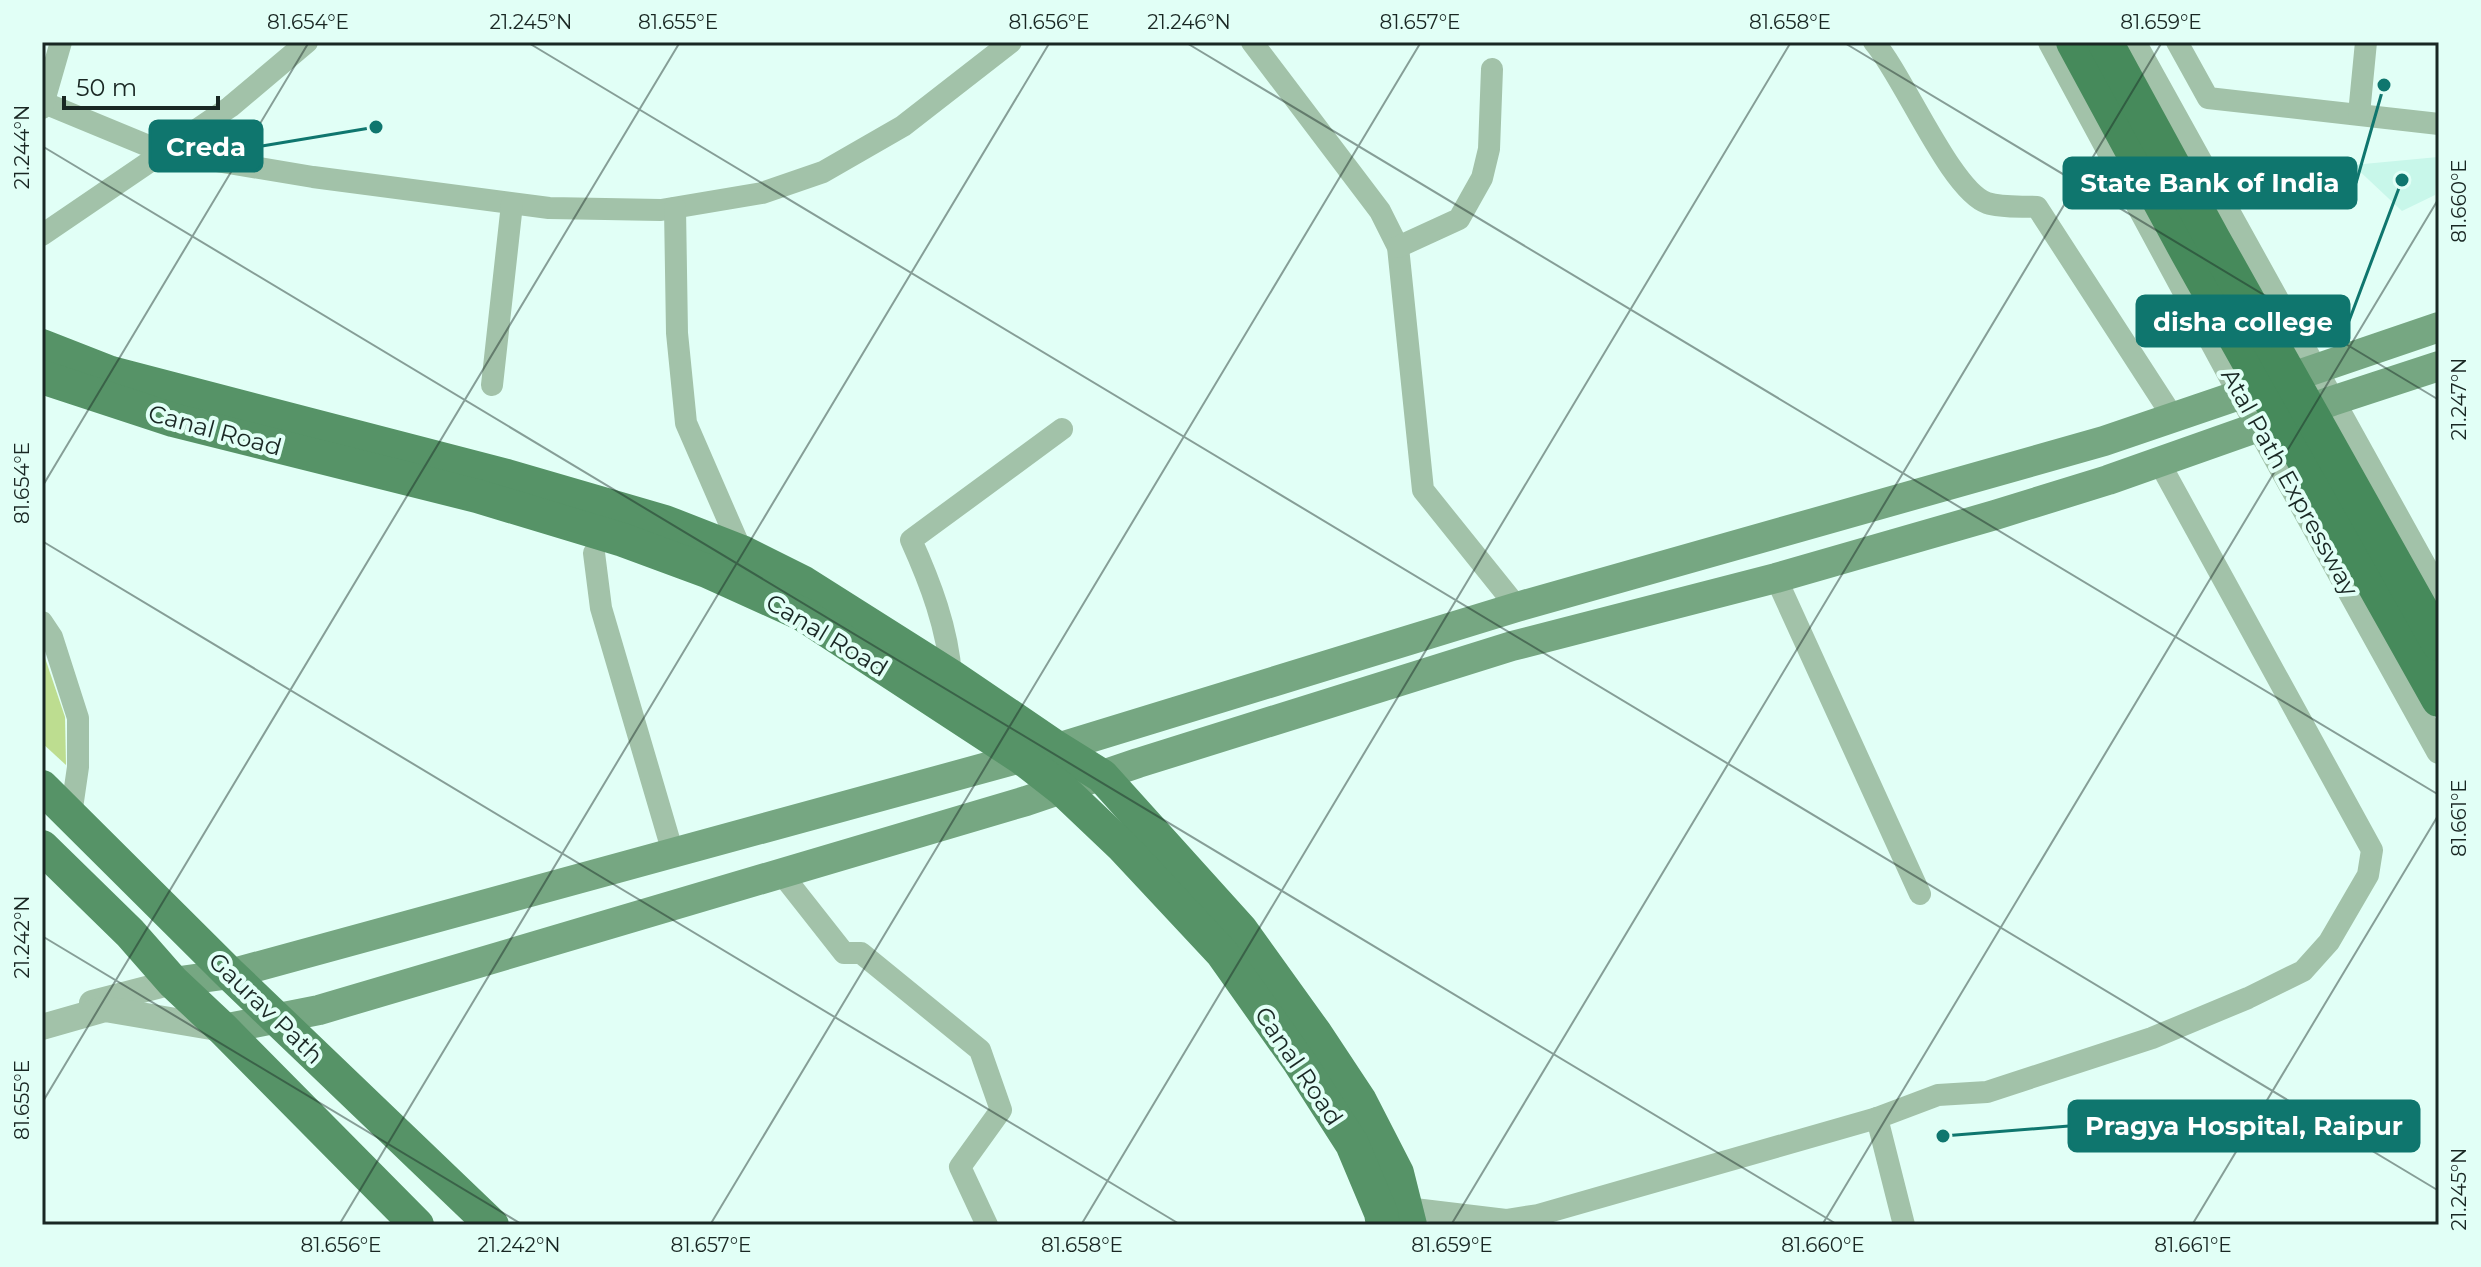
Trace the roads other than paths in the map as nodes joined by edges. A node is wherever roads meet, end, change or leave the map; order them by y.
1 (61, 42) edge
2 (307, 42) edge
3 (1011, 42) edge
4 (1252, 42) edge
5 (1874, 42) edge
6 (2051, 42) edge
7 (2074, 42) edge
8 (2105, 42) edge
9 (2133, 42) edge
10 (2177, 42) edge
11 (2366, 42) edge
12 (1492, 69) dead end
13 (42, 104) edge
14 (2359, 114) junction
15 (2439, 124) edge
16 (163, 152) junction
17 (512, 204) junction
18 (675, 208) junction
19 (42, 235) edge
20 (1398, 247) junction
21 (2439, 327) edge
22 (42, 346) edge
23 (2439, 366) edge
24 (2315, 370) junction
25 (42, 377) edge
26 (492, 385) dead end
27 (2241, 394) junction
28 (2332, 401) junction
29 (2173, 417) junction
30 (2259, 426) junction
31 (1062, 429) dead end
32 (2104, 441) junction
33 (2159, 462) junction
34 (2117, 477) junction
35 (742, 552) junction
36 (594, 553) dead end
37 (1776, 578) junction
38 (2439, 594) edge
39 (1517, 607) junction
40 (42, 622) edge
41 (2439, 643) edge
42 (951, 676) junction
43 (2439, 699) edge
44 (1057, 748) junction
45 (2439, 751) edge
46 (1022, 758) junction
47 (1102, 776) junction
48 (42, 787) edge
49 (1062, 789) junction
50 (71, 815) junction
51 (42, 847) edge
52 (673, 853) junction
53 (781, 873) junction
54 (1920, 894) dead end
55 (230, 974) junction
56 (173, 982) junction
57 (42, 1016) edge
58 (277, 1019) junction
59 (42, 1027) edge
60 (223, 1029) junction
61 (1877, 1118) junction
62 (1395, 1218) edge
63 (417, 1225) edge
64 (492, 1225) edge
65 (987, 1225) edge
66 (1904, 1225) edge

1 - 13 street
2 - 16 street
3 - 18 street
4 - 20 street
5 - 29 street
6 - 27 street, Atal Path Expressway
7 - 43 highway, bridge
8 - 41 highway, bridge
9 - 24 street
10 - 14 street
11 - 14 street
12 - 20 street
13 - 16 street
14 - 15 street
16 - 17 street
16 - 19 street
17 - 18 street
17 - 26 street
18 - 35 street
20 - 39 street
21 - 24 main road
22 - 35 main road
23 - 28 main road
24 - 27 main road
24 - 28 street
25 - 46 main road, Canal Road
27 - 29 main road
27 - 30 street, Atal Path Expressway
28 - 30 main road
28 - 38 street
29 - 32 main road
30 - 33 main road
30 - 45 street, Atal Path Expressway
31 - 42 street
32 - 34 main road
32 - 39 main road
33 - 34 main road
33 - 61 street
34 - 37 main road
35 - 42 main road
36 - 52 street
37 - 47 main road
37 - 54 street
39 - 44 main road
40 - 50 street
42 - 44 main road
44 - 46 main road
44 - 47 main road
46 - 49 main road, Canal Road
46 - 52 main road
47 - 49 main road
47 - 62 main road
48 - 50 main road, Gaurav Path
49 - 53 main road
49 - 62 main road, Canal Road
50 - 55 main road, Gaurav Path
51 - 56 main road
52 - 55 main road
53 - 58 main road
53 - 65 street
55 - 56 main road
55 - 58 main road, Gaurav Path
56 - 57 street
56 - 60 main road
58 - 60 main road
58 - 64 main road, Gaurav Path
59 - 60 street
60 - 63 main road
61 - 62 street
61 - 66 street

